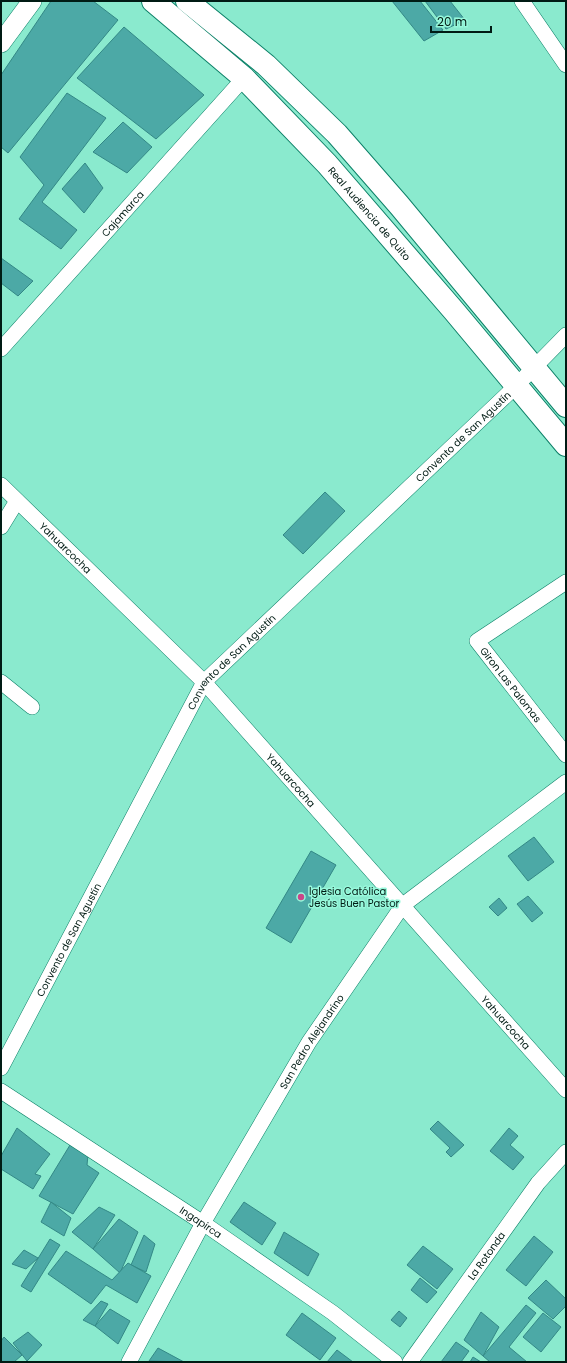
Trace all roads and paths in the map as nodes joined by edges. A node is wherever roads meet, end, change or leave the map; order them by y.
1 (32, 1) edge
2 (153, 1) edge
3 (187, 1) edge
4 (522, 1) edge
5 (1, 43) edge
6 (566, 65) edge
7 (244, 78) junction
8 (566, 335) edge
9 (1, 350) edge
10 (534, 367) junction
11 (516, 386) junction
12 (566, 406) edge
13 (566, 445) edge
14 (1, 485) edge
15 (17, 501) junction
16 (1, 527) edge
17 (566, 582) edge
18 (1, 682) edge
19 (204, 682) junction
20 (32, 707) dead end
21 (566, 755) edge
22 (566, 782) edge
23 (403, 905) junction
24 (1, 1068) edge
25 (566, 1090) edge
26 (1, 1091) edge
27 (566, 1152) edge
28 (203, 1223) junction
29 (128, 1362) edge
30 (395, 1362) edge
31 (410, 1362) edge

1 - 5 street
2 - 7 main road, Real Audiencia de Quito
3 - 10 main road
4 - 6 street
7 - 9 street, Cajamarca
7 - 11 main road, Real Audiencia de Quito
8 - 10 street, Convento de San Agustín
10 - 11 street, Convento de San Agustín
10 - 12 main road
11 - 13 main road, Real Audiencia de Quito
11 - 19 street, Convento de San Agustín
14 - 15 street, Yahuarcocha
15 - 16 street
15 - 19 street, Yahuarcocha
17 - 21 street, Giron Las Palomas
18 - 20 street
19 - 23 street, Yahuarcocha
19 - 24 street, Convento de San Agustín
22 - 23 street, San Pedro Alejandrino
23 - 25 street, Yahuarcocha
23 - 28 street, San Pedro Alejandrino
26 - 28 street, Ingapirca
27 - 31 street, La Rotonda
28 - 29 street, San Pedro Alejandrino
28 - 30 street, Ingapirca

